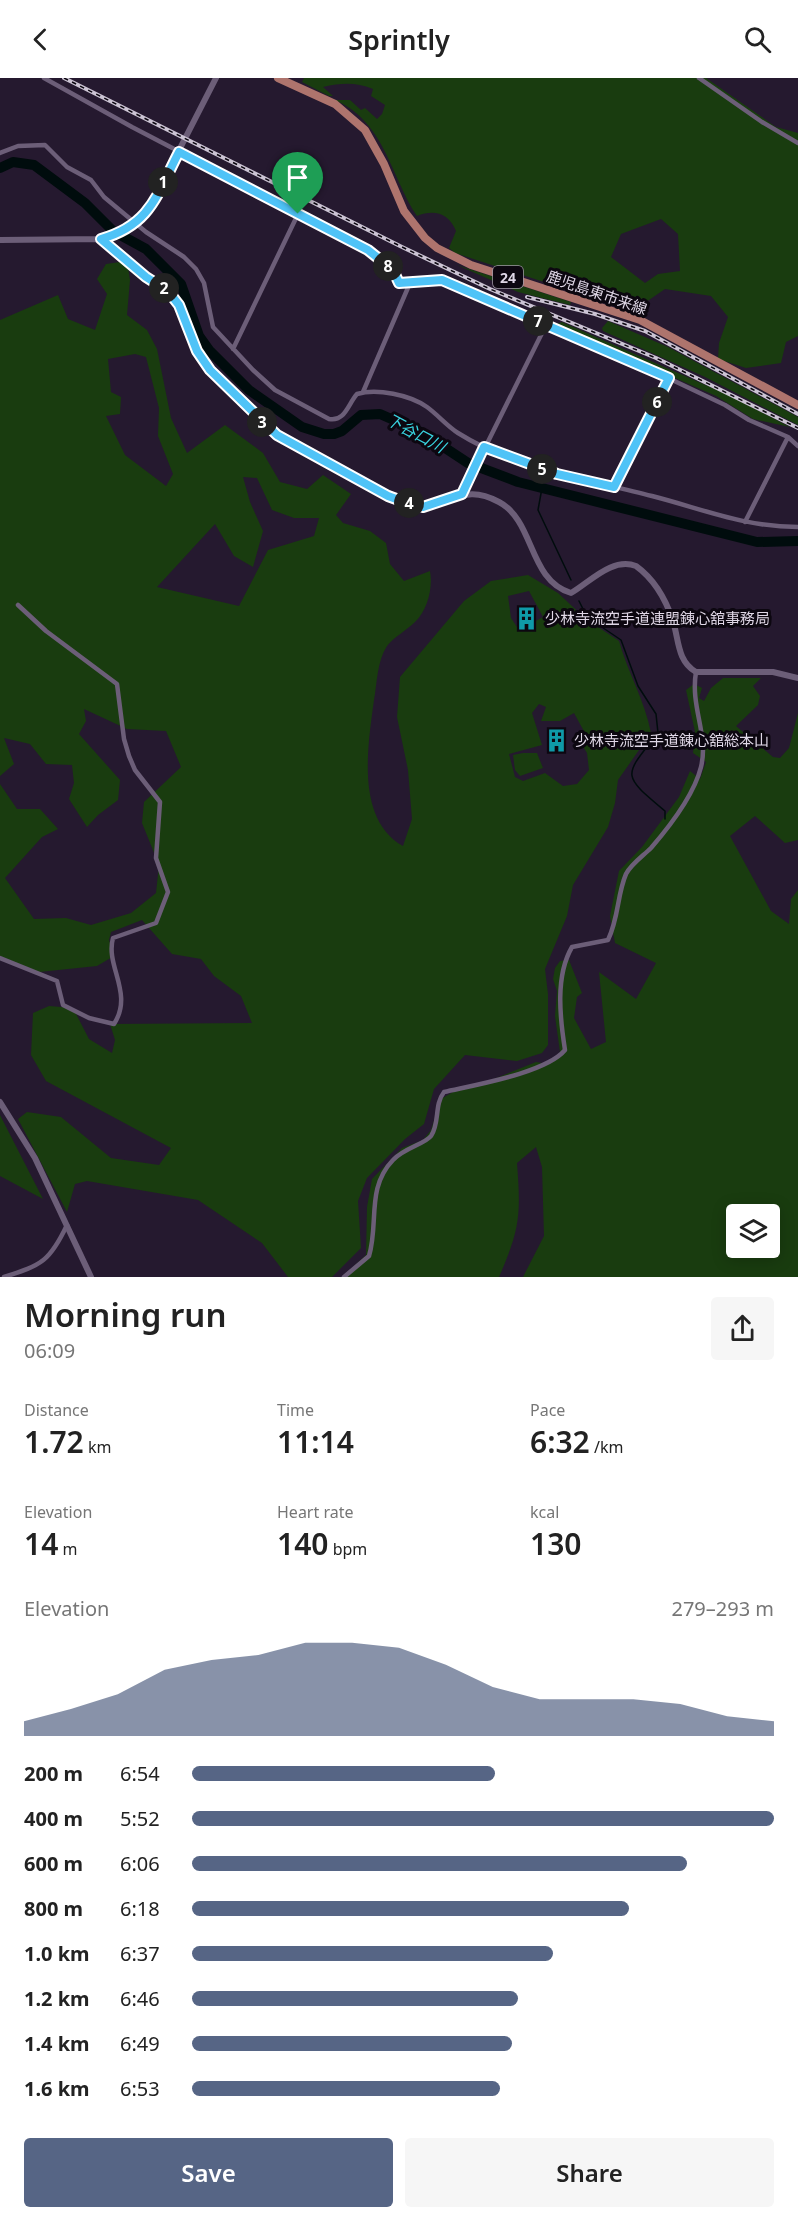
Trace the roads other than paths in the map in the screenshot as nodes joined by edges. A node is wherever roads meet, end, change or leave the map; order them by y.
1 (44, 78) edge
2 (216, 78) edge
3 (278, 78) edge
4 (699, 78) edge
5 (798, 143) edge
6 (179, 152) junction
7 (0, 153) edge
8 (298, 214) junction
9 (137, 224) junction
10 (101, 239) junction
11 (0, 240) edge
12 (410, 283) junction
13 (546, 325) junction
14 (233, 349) junction
15 (669, 378) junction
16 (363, 392) junction
17 (798, 405) edge
18 (788, 437) junction
19 (798, 446) edge
20 (484, 447) junction
21 (614, 487) junction
22 (462, 494) junction
23 (745, 522) junction
24 (798, 527) edge
25 (18, 605) dead end
26 (696, 672) junction
27 (798, 678) edge
28 (0, 958) edge
29 (0, 1102) edge
30 (67, 1225) junction
31 (4, 1277) edge
32 (90, 1277) edge
33 (344, 1277) edge

1 - 6 street
2 - 6 street
3 - 17 main road, 鹿児島東市来線 / 24
4 - 5 street
6 - 8 street
6 - 9 street
7 - 9 street
8 - 12 street
8 - 14 street
9 - 10 street
9 - 14 street
10 - 11 street
10 - 22 street
12 - 13 street
12 - 16 street
13 - 15 street
13 - 20 street
14 - 16 street
15 - 18 street
15 - 21 street
16 - 20 street
18 - 19 street
18 - 23 street
20 - 21 street
20 - 22 street
21 - 23 street
22 - 26 street
23 - 24 street
25 - 28 street
26 - 27 street
26 - 33 street
29 - 30 street
30 - 31 street
30 - 32 street

